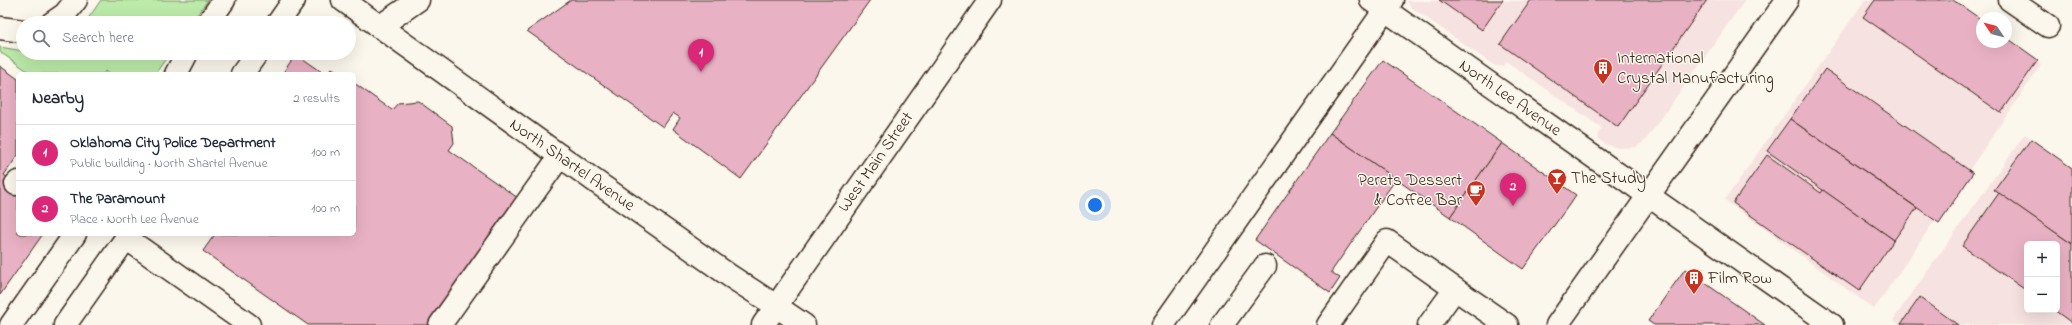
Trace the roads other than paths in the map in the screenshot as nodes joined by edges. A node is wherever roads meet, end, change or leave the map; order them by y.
1 (76, 0) edge
2 (224, 0) edge
3 (294, 0) edge
4 (343, 0) edge
5 (418, 0) edge
6 (990, 0) edge
7 (1787, 0) edge
8 (2010, 0) edge
9 (1382, 3) edge
10 (62, 16) edge
11 (213, 16) edge
12 (283, 16) edge
13 (2048, 26) dead end
14 (379, 27) junction
15 (0, 28) edge
16 (16, 30) edge
17 (183, 60) edge
18 (252, 60) edge
19 (177, 72) edge
20 (243, 72) edge
21 (560, 156) junction
22 (1649, 195) junction
23 (75, 236) edge
24 (128, 236) edge
25 (1265, 266) dead end
26 (1455, 288) junction
27 (776, 306) junction
28 (11, 325) edge
29 (65, 325) edge
30 (249, 325) edge
31 (440, 325) edge
32 (763, 325) edge
33 (804, 325) edge
34 (1163, 325) edge
35 (1222, 325) edge
36 (1328, 325) edge
37 (1429, 325) edge
38 (1507, 325) edge
39 (1557, 325) edge
40 (1832, 325) edge

1 - 10 main road
2 - 11 main road
3 - 12 main road
4 - 14 main road, North Shartel Avenue
5 - 14 main road
6 - 27 main road, West Main Street
7 - 22 main road
8 - 13 main road
9 - 22 main road, North Lee Avenue
9 - 34 main road
14 - 21 main road, North Shartel Avenue
15 - 16 main road
17 - 19 main road
18 - 20 main road
21 - 27 main road, North Shartel Avenue
21 - 31 main road
22 - 39 main road
22 - 40 main road, North Lee Avenue
23 - 28 main road
24 - 29 main road
24 - 30 main road
25 - 35 main road
26 - 36 main road
26 - 37 main road
26 - 38 main road
27 - 32 main road, West Main Street
27 - 33 main road, North Shartel Avenue

